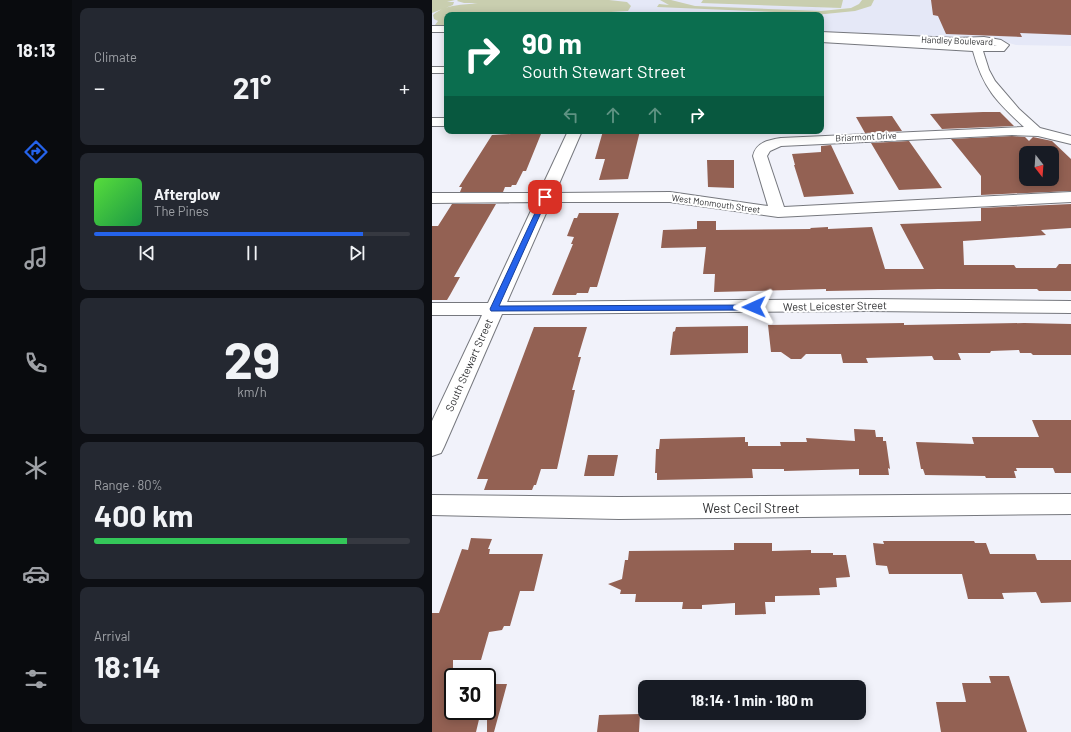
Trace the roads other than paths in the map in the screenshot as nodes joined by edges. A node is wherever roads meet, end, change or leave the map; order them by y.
1 (440, 29) edge
2 (824, 35) edge
3 (432, 36) edge
4 (842, 38) junction
5 (824, 39) edge
6 (977, 48) junction
7 (432, 70) edge
8 (444, 70) edge
9 (432, 122) edge
10 (444, 122) edge
11 (1036, 132) junction
12 (574, 134) edge
13 (1071, 140) edge
14 (545, 197) junction
15 (1071, 197) edge
16 (432, 198) edge
17 (778, 212) junction
18 (1071, 307) edge
19 (432, 309) edge
20 (494, 309) junction
21 (432, 447) edge
22 (1071, 504) edge
23 (432, 505) edge

1 - 3 street
2 - 4 street, Handley Boulevard
4 - 5 street, Handley Boulevard
4 - 6 street, Handley Boulevard
4 - 6 street, Handley Boulevard
6 - 11 street
7 - 8 street
9 - 10 street
11 - 13 street
11 - 17 street, Briarmont Drive
12 - 14 street, South Stewart Street
14 - 16 street, West Monmouth Street
14 - 17 street, West Monmouth Street
14 - 20 street, South Stewart Street
15 - 17 street, West Monmouth Street
18 - 20 street, West Leicester Street
19 - 20 street, West Leicester Street
20 - 21 street, South Stewart Street
22 - 23 street, West Cecil Street

